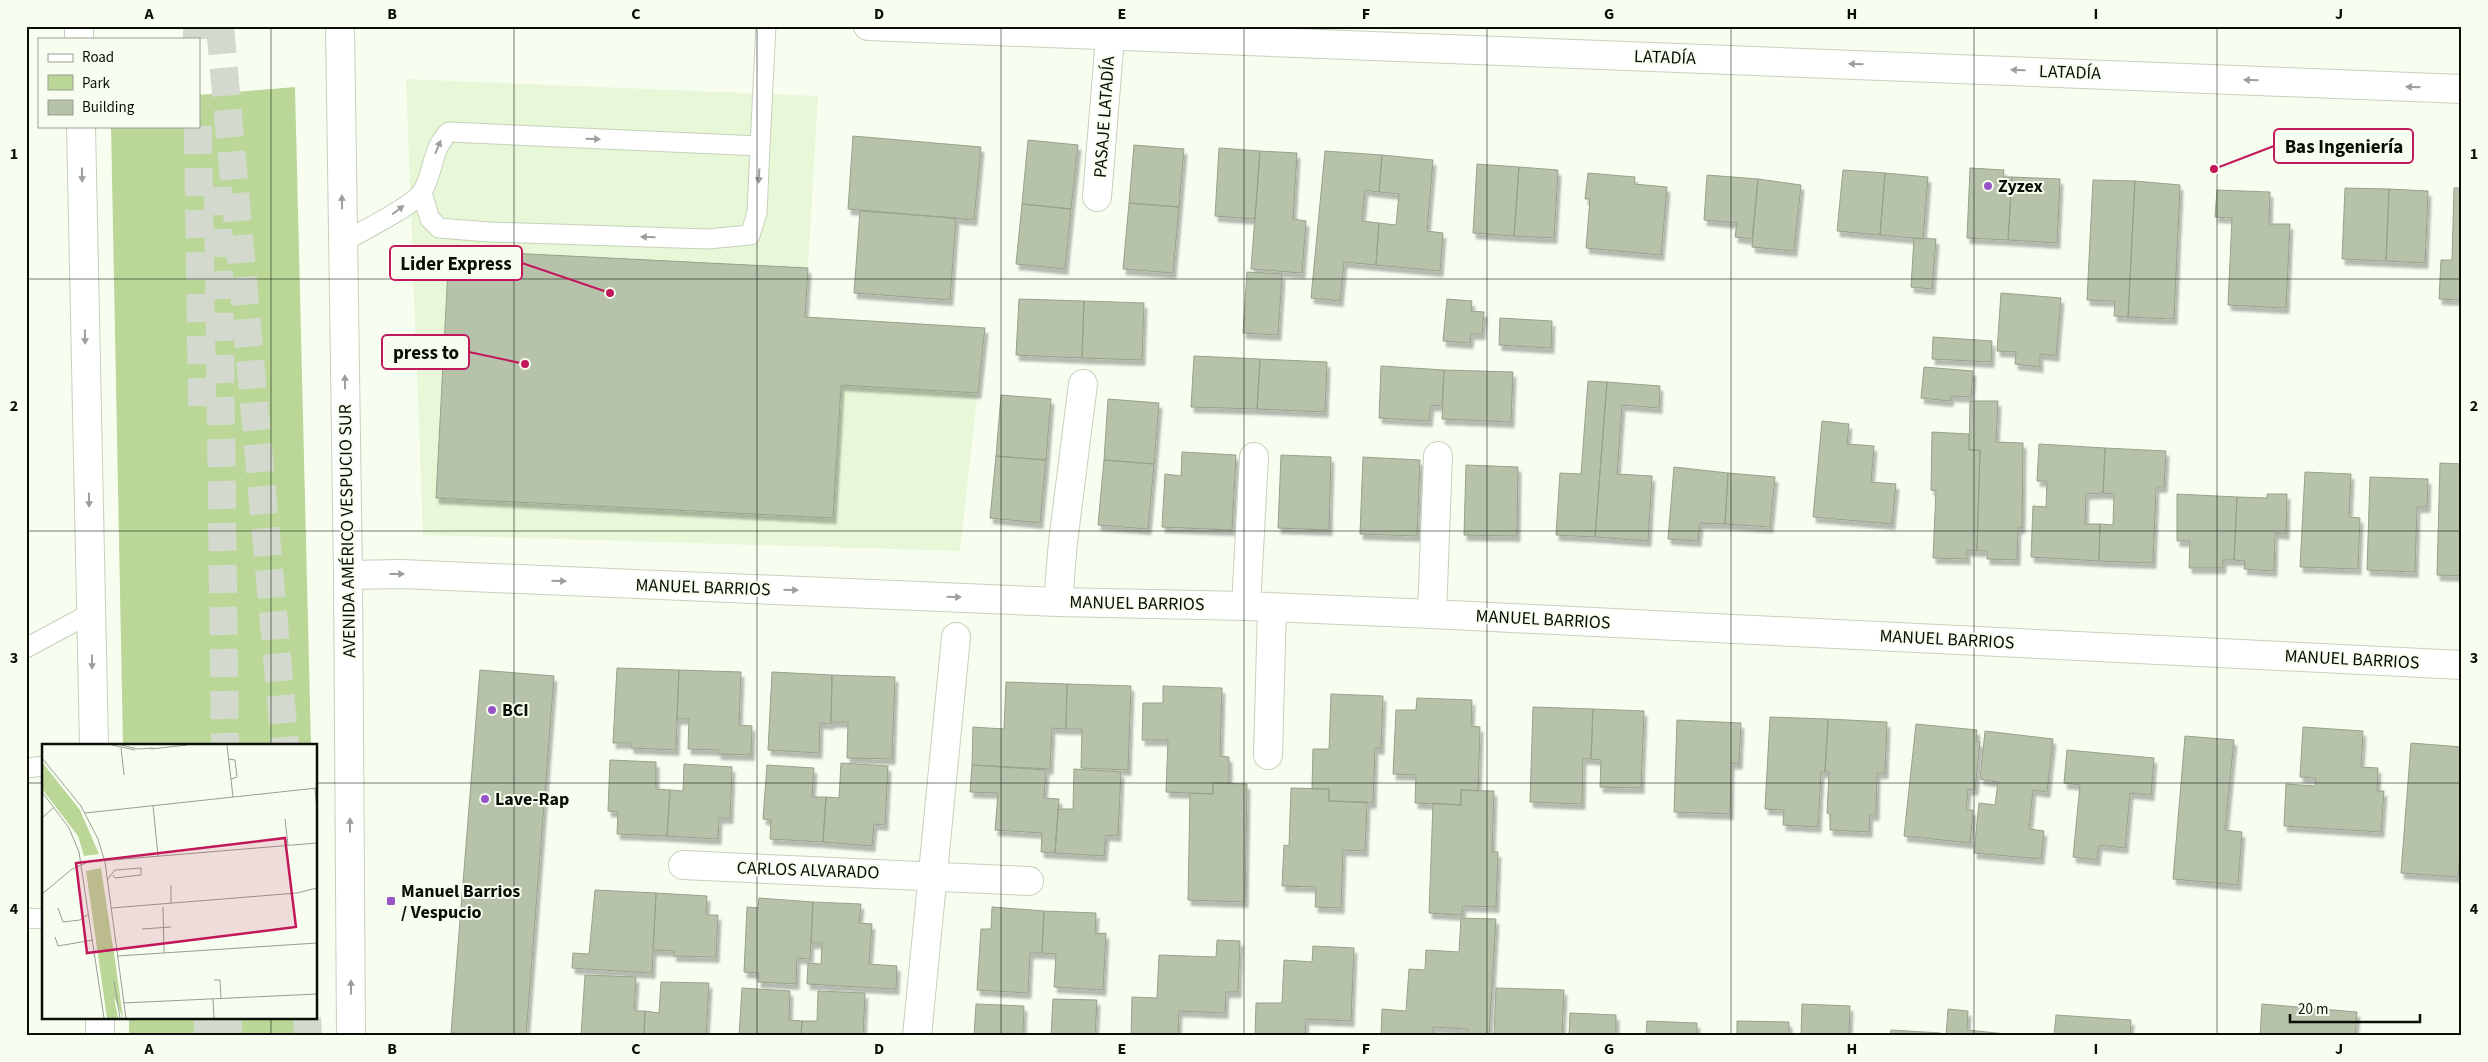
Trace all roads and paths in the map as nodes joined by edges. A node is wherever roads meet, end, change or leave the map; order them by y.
1 (340, 26) edge
2 (766, 26) edge
3 (868, 26) edge
4 (979, 29) edge
5 (1110, 37) junction
6 (2462, 89) edge
7 (81, 128) edge
8 (760, 146) junction
9 (422, 193) junction
10 (1097, 197) dead end
11 (343, 242) junction
12 (1083, 384) dead end
13 (1438, 456) dead end
14 (1254, 457) dead end
15 (348, 575) junction
16 (1058, 602) junction
17 (1259, 607) junction
18 (91, 613) junction
19 (1432, 614) junction
20 (956, 637) dead end
21 (26, 648) edge
22 (2462, 665) edge
23 (94, 744) edge
24 (1268, 755) dead end
25 (42, 766) edge
26 (26, 768) edge
27 (683, 865) dead end
28 (934, 875) junction
29 (1029, 881) dead end
30 (26, 918) edge
31 (42, 918) edge
32 (100, 1020) edge
33 (100, 1036) edge
34 (351, 1036) edge
35 (917, 1036) edge

11 -> 1 street, AVENIDA AMÉRICO VESPUCIO SUR
2 - 8 lane
3 - 4 street, LATADÍA
4 - 5 street, LATADÍA
6 -> 5 street, LATADÍA
5 - 10 street, PASAJE LATADÍA
7 -> 18 street
9 -> 8 lane
8 -> 9 lane
11 -> 9 lane
15 -> 11 street, AVENIDA AMÉRICO VESPUCIO SUR
12 - 16 street, MANUEL BARRIOS
13 - 19 street
14 - 17 street
15 -> 16 street, MANUEL BARRIOS
34 -> 15 street, AVENIDA AMÉRICO VESPUCIO SUR
16 - 17 street, MANUEL BARRIOS
17 - 19 street, MANUEL BARRIOS
17 - 24 street
18 - 21 lane
18 -> 23 street
19 - 22 street, MANUEL BARRIOS
20 - 28 street
25 - 26 lane
27 - 28 street, CARLOS ALVARADO
28 - 29 street, CARLOS ALVARADO
28 - 35 street
30 - 31 lane
32 - 33 street

